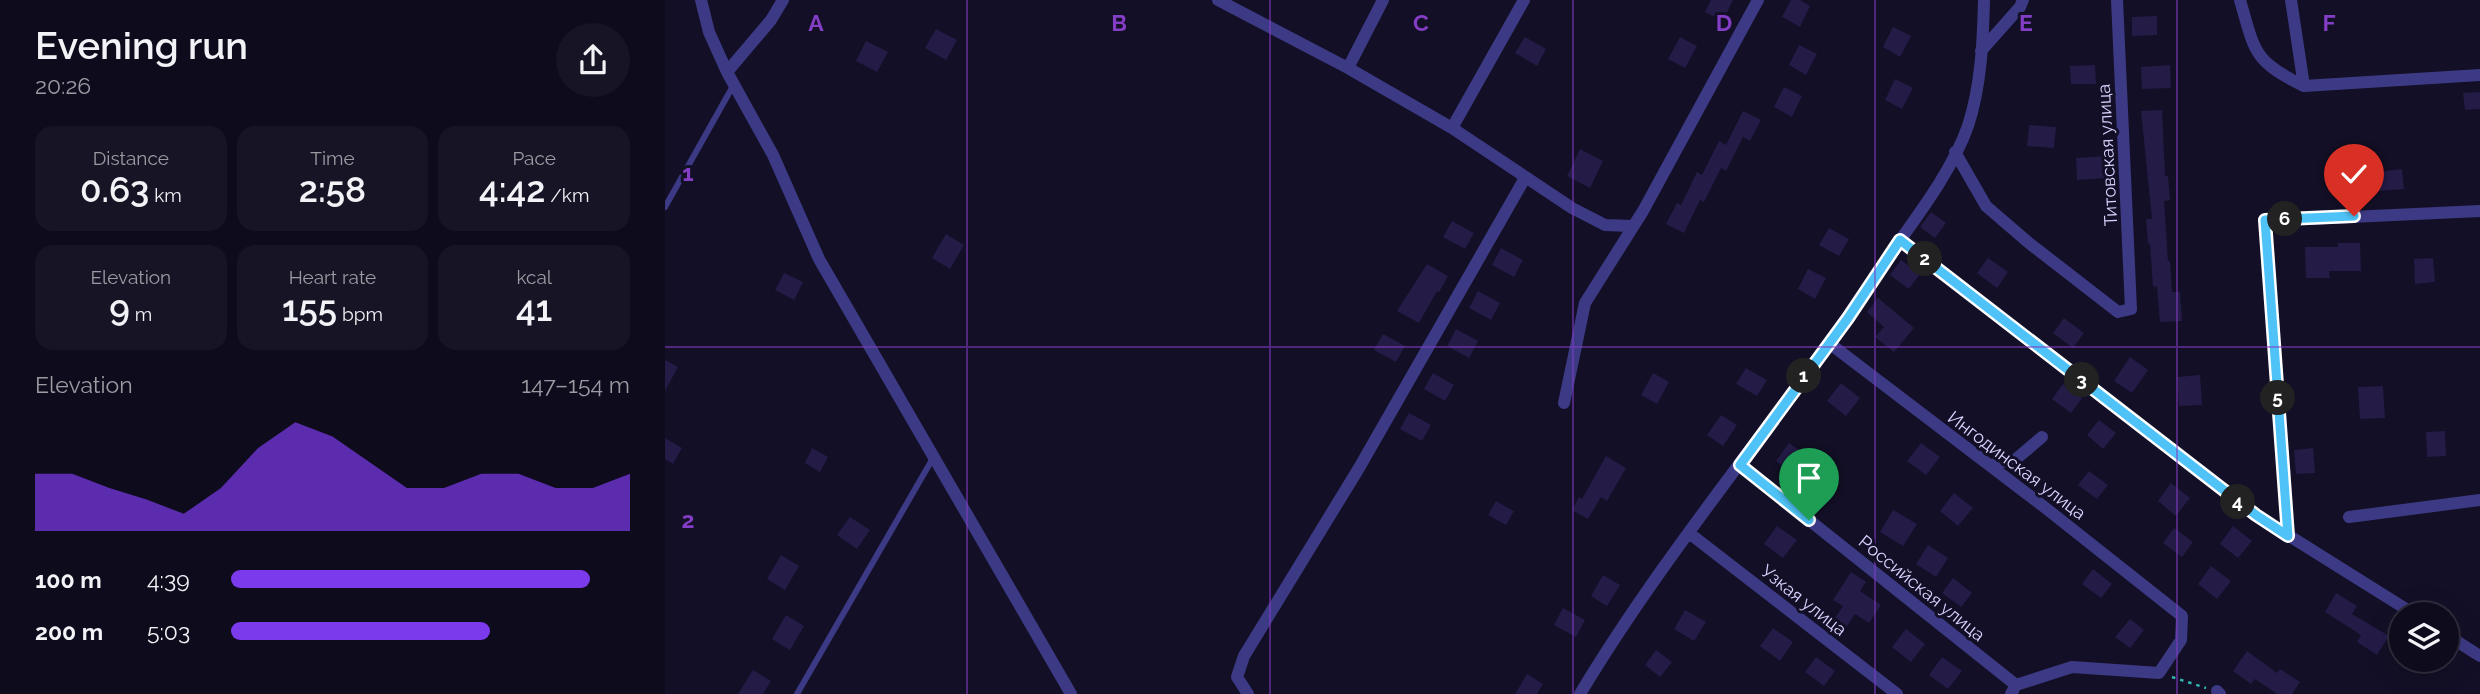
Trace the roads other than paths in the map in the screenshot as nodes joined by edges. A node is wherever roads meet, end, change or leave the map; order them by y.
1 (701, 0) edge
2 (783, 0) edge
3 (1218, 0) edge
4 (1383, 0) edge
5 (1524, 0) edge
6 (1758, 0) edge
7 (1984, 0) edge
8 (2023, 0) edge
9 (2117, 0) edge
10 (2240, 0) edge
11 (2291, 0) edge
12 (1981, 52) junction
13 (1348, 68) junction
14 (727, 72) junction
15 (2480, 75) edge
16 (733, 84) junction
17 (2304, 86) junction
18 (1452, 128) junction
19 (1955, 152) junction
20 (1525, 178) junction
21 (665, 207) edge
22 (2480, 211) edge
23 (2265, 220) road end
24 (1632, 226) junction
25 (1900, 240) junction
26 (1829, 343) junction
27 (1564, 403) dead end
28 (2042, 437) dead end
29 (933, 458) junction
30 (1740, 465) junction
31 (1990, 466) junction
32 (2480, 500) edge
33 (2349, 517) dead end
34 (1689, 533) junction
35 (2395, 602) edge
36 (2459, 643) edge
37 (2480, 656) edge
38 (2013, 690) edge
39 (797, 694) edge
40 (1071, 694) edge
41 (1248, 694) edge
42 (1580, 694) edge
43 (1897, 694) edge

1 - 14 street
2 - 14 street
3 - 13 street
4 - 13 street
5 - 18 street
6 - 24 street
7 - 12 street
8 - 12 street
9 - 19 street, Титовская улица
10 - 17 street
11 - 17 street
12 - 19 street
13 - 18 street
14 - 16 street
15 - 17 street
16 - 21 lane
16 - 29 street
18 - 20 street
19 - 25 street
20 - 24 street
20 - 41 street
22 - 23 street
24 - 27 street
25 - 26 street
25 - 35 street
26 - 30 street
26 - 31 street, Ингодинская улица
28 - 31 street
29 - 39 lane
29 - 40 street
30 - 34 street
30 - 38 street, Российская улица
31 - 38 street, Ингодинская улица
32 - 33 street
34 - 42 street
34 - 43 street, Узкая улица
36 - 37 street

